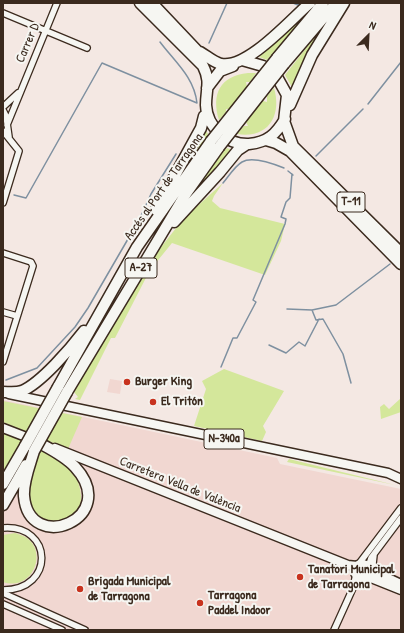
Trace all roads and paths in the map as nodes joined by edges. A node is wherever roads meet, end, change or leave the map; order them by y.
1 (57, 3) edge
2 (159, 3) edge
3 (311, 3) edge
4 (323, 3) edge
5 (336, 3) edge
6 (344, 3) edge
7 (143, 6) edge
8 (3, 13) edge
9 (164, 16) junction
10 (45, 31) junction
11 (87, 48) dead end
12 (196, 54) junction
13 (280, 61) junction
14 (246, 62) junction
15 (225, 68) junction
16 (207, 88) junction
17 (19, 92) junction
18 (3, 107) edge
19 (3, 110) edge
20 (204, 116) junction
21 (286, 116) junction
22 (7, 125) junction
23 (3, 131) edge
24 (9, 137) junction
25 (266, 140) junction
26 (215, 144) junction
27 (246, 146) junction
28 (301, 163) junction
29 (3, 203) edge
30 (148, 231) junction
31 (159, 238) junction
32 (3, 253) edge
33 (401, 253) edge
34 (401, 264) edge
35 (116, 287) junction
36 (3, 312) edge
37 (17, 316) junction
38 (3, 362) edge
39 (3, 392) edge
40 (3, 428) edge
41 (34, 440) junction
42 (34, 451) junction
43 (401, 472) edge
44 (388, 473) junction
45 (401, 479) edge
46 (3, 484) edge
47 (3, 505) edge
48 (401, 508) edge
49 (401, 518) edge
50 (3, 528) edge
51 (378, 548) junction
52 (361, 571) junction
53 (382, 576) junction
54 (401, 584) edge
55 (3, 590) edge
56 (401, 590) edge
57 (3, 593) edge
58 (3, 604) edge
59 (62, 630) edge
60 (86, 630) edge
61 (334, 630) edge

1 - 10 street, Carrer D
2 - 9 highway
3 - 14 highway
4 - 13 highway, Accés al Port de Tarragona / A-27
5 - 13 highway, Accés al Port de Tarragona / A-27
6 - 21 highway
7 - 9 highway
7 - 12 highway
8 - 10 street
9 - 12 highway
10 - 11 street
10 - 17 street, Carrer D
12 - 14 highway
12 - 15 highway
12 - 16 highway
13 - 26 highway, Accés al Port de Tarragona / A-27, bridge
14 - 15 highway
14 - 21 highway
15 - 16 highway
16 - 20 highway
16 - 27 highway
17 - 18 street, Carrer D
17 - 22 street, Carrer D
19 - 22 street
20 - 27 highway
20 - 30 highway
21 - 25 highway
21 - 33 highway, T-11
22 - 24 street
23 - 24 street
24 - 29 street
25 - 27 highway
25 - 28 highway, T-11
26 - 30 highway, Accés al Port de Tarragona / A-27
26 - 31 highway, Accés al Port de Tarragona / A-27
27 - 28 highway
27 - 31 highway
28 - 34 highway, T-11
30 - 35 highway, Accés al Port de Tarragona / A-27
31 - 42 highway, Accés al Port de Tarragona / A-27, bridge
32 - 37 street
35 - 39 highway
35 - 46 highway, Accés al Port de Tarragona / A-27, bridge
36 - 37 street
37 - 38 street
39 - 44 street, N-340a
40 - 41 street, Carretera Vella de València
41 - 42 highway
41 - 52 street, Carretera Vella de València
42 - 47 highway, Accés al Port de Tarragona / A-27
43 - 44 street, N-340a
44 - 45 street, N-340a
48 - 52 street
49 - 51 street
50 - 55 street
51 - 52 street
51 - 53 street
52 - 53 street, Carretera Vella de València
52 - 56 street, Carretera Vella de València
52 - 61 street
53 - 54 street, Carretera Vella de València
57 - 60 street
58 - 59 street

